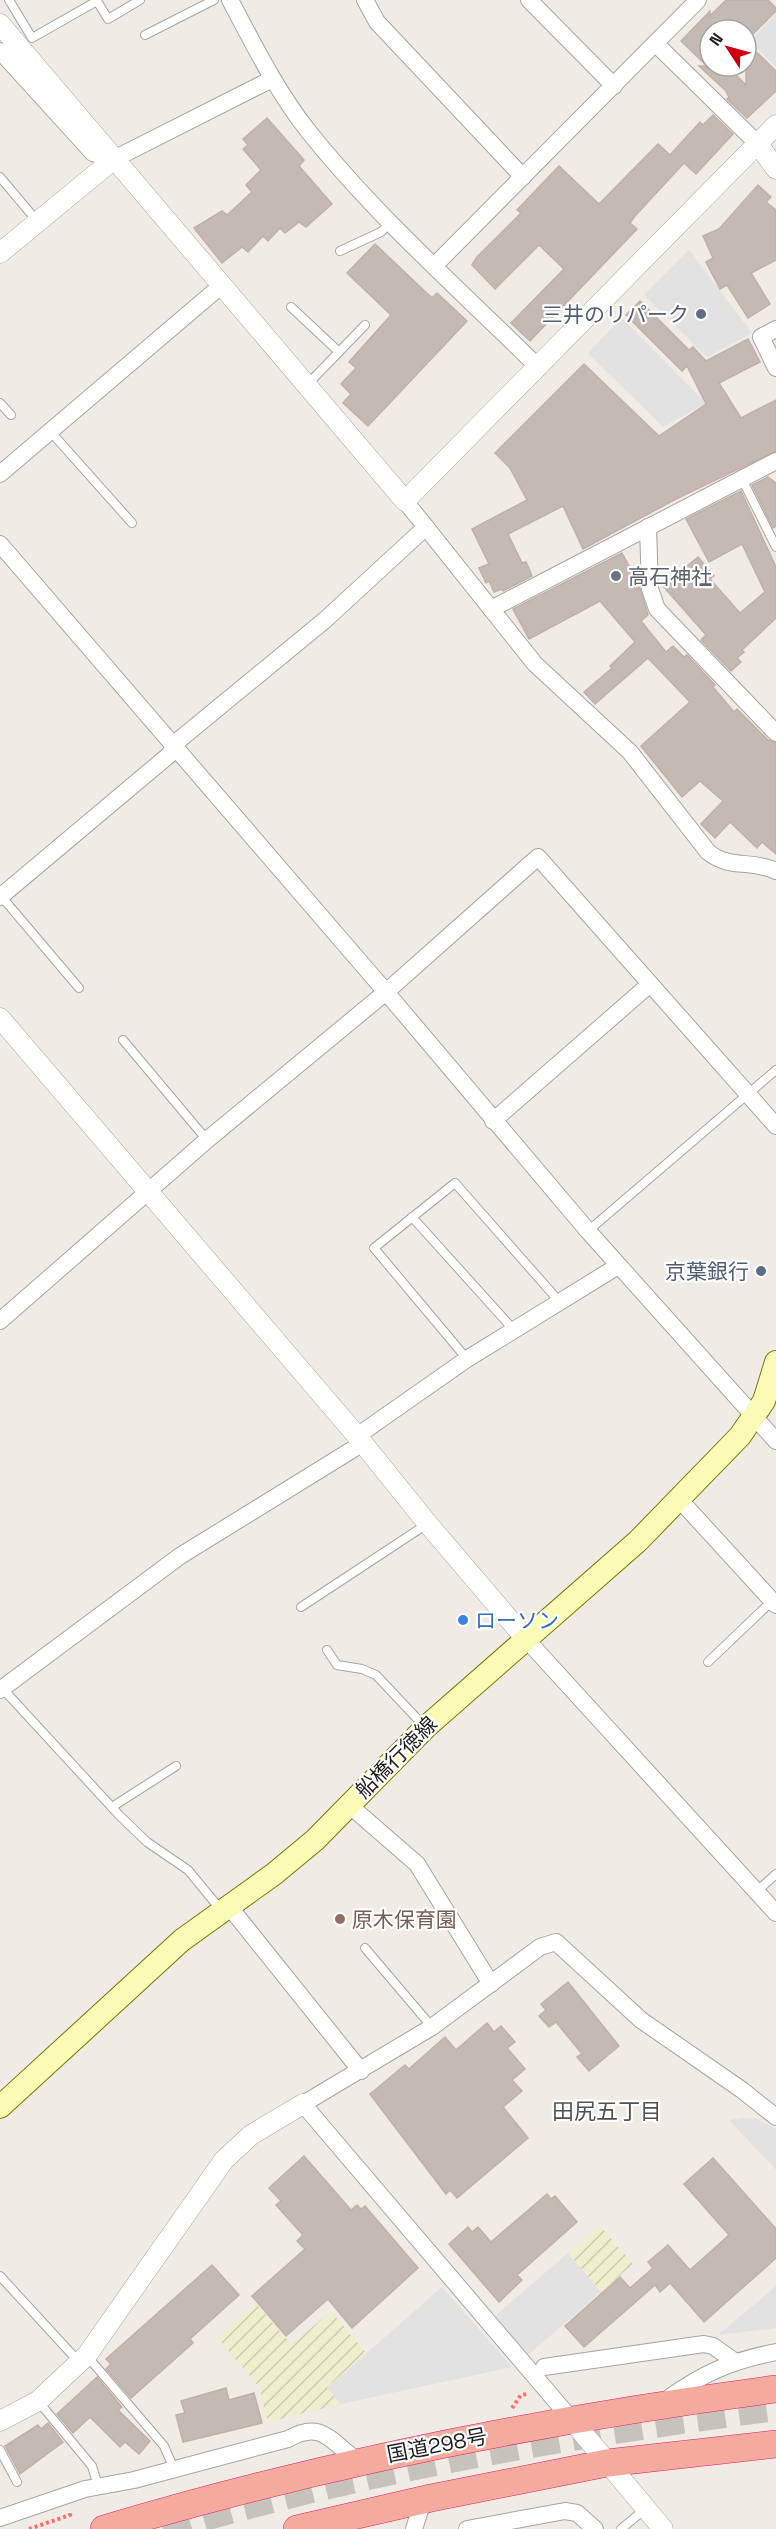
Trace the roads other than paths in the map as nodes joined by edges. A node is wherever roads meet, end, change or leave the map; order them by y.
1 (9, 0) edge
2 (140, 0) edge
3 (214, 0) edge
4 (230, 0) edge
5 (365, 0) edge
6 (529, 0) edge
7 (698, 0) edge
8 (0, 24) edge
9 (145, 35) dead end
10 (656, 44) junction
11 (0, 51) edge
12 (272, 79) junction
13 (614, 86) junction
14 (776, 125) edge
15 (758, 144) junction
16 (114, 159) junction
17 (776, 169) edge
18 (0, 177) edge
19 (523, 177) junction
20 (38, 221) junction
21 (392, 222) junction
22 (2, 247) edge
23 (340, 251) dead end
24 (435, 265) junction
25 (222, 285) junction
26 (291, 307) dead end
27 (365, 325) dead end
28 (776, 329) edge
29 (339, 352) junction
30 (538, 367) junction
31 (776, 368) edge
32 (307, 385) junction
33 (0, 404) edge
34 (11, 415) dead end
35 (50, 431) junction
36 (776, 461) edge
37 (0, 474) edge
38 (742, 478) junction
39 (405, 501) junction
40 (132, 523) dead end
41 (648, 527) junction
42 (426, 528) junction
43 (0, 544) edge
44 (776, 547) edge
45 (491, 609) junction
46 (776, 733) edge
47 (174, 749) junction
48 (776, 872) edge
49 (0, 896) edge
50 (650, 984) junction
51 (79, 988) dead end
52 (386, 992) junction
53 (0, 1018) edge
54 (123, 1040) dead end
55 (776, 1070) edge
56 (747, 1093) junction
57 (493, 1121) junction
58 (776, 1126) edge
59 (207, 1140) junction
60 (149, 1192) junction
61 (412, 1217) junction
62 (588, 1231) junction
63 (618, 1266) junction
64 (558, 1300) junction
65 (0, 1321) edge
66 (513, 1329) junction
67 (467, 1359) junction
68 (776, 1362) edge
69 (773, 1387) edge
70 (754, 1417) junction
71 (360, 1439) junction
72 (776, 1441) edge
73 (679, 1499) junction
74 (428, 1524) junction
75 (774, 1603) edge
76 (302, 1607) dead end
77 (526, 1639) junction
78 (327, 1650) dead end
79 (708, 1662) dead end
80 (1, 1689) edge
81 (426, 1727) junction
82 (176, 1766) dead end
83 (349, 1805) junction
84 (112, 1807) junction
85 (776, 1874) edge
86 (756, 1892) junction
87 (225, 1908) junction
88 (776, 1913) edge
89 (365, 1948) dead end
90 (491, 1984) junction
91 (432, 2027) junction
92 (361, 2071) junction
93 (303, 2104) junction
94 (0, 2106) edge
95 (773, 2109) edge
96 (0, 2276) edge
97 (776, 2352) edge
98 (83, 2359) junction
99 (734, 2361) junction
100 (544, 2367) dead end
101 (776, 2389) edge
102 (38, 2401) junction
103 (660, 2404) junction
104 (571, 2419) junction
105 (0, 2421) edge
106 (776, 2444) edge
107 (0, 2450) edge
108 (358, 2460) junction
109 (607, 2463) junction
110 (174, 2469) junction
111 (17, 2482) dead end
112 (98, 2486) junction
113 (431, 2498) junction
114 (645, 2509) junction
115 (0, 2518) edge
116 (505, 2525) edge
117 (104, 2529) edge
118 (297, 2529) edge
119 (414, 2529) edge
120 (467, 2529) edge
121 (595, 2529) edge
122 (621, 2529) edge
123 (663, 2529) edge

1 - 2 lane
3 - 9 lane
4 - 12 street
5 - 19 street
6 - 13 street
7 - 10 street
8 - 16 street
10 - 13 street
10 - 15 street
11 - 16 street
12 - 16 street
12 - 21 street
13 - 19 street
14 - 15 street
15 - 17 street
15 - 30 street
16 - 20 street
16 - 25 street
18 - 20 lane
19 - 24 street
20 - 22 street
21 - 23 lane
21 - 24 street
24 - 30 street
25 - 32 street
25 - 35 street
26 - 29 lane
27 - 29 lane
28 - 31 street
29 - 32 lane
30 - 39 street
32 - 39 street
33 - 34 lane
35 - 37 street
35 - 40 lane
36 - 38 street
38 - 41 street
38 - 44 lane
39 - 42 street
41 - 45 street
41 - 46 street
42 - 45 street
42 - 47 street
43 - 47 street
45 - 48 street
47 - 49 street
47 - 52 street
49 - 51 lane
50 - 52 street
50 - 56 street
50 - 57 street
52 - 57 street
52 - 59 street
53 - 60 street
54 - 59 lane
55 - 56 lane
56 - 58 street
56 - 62 lane
57 - 62 street
59 - 60 street
60 - 65 street
60 - 71 street
61 - 64 lane
61 - 66 lane
61 - 67 lane
62 - 63 street
63 - 64 street
63 - 70 street
64 - 66 street
66 - 67 street
67 - 71 street
68 - 69 main road, 船橋行徳線
69 - 70 main road, 船橋行徳線
70 - 72 street
70 - 73 main road, 船橋行徳線
71 - 74 street
71 - 80 street
73 - 75 street
73 - 77 main road, 船橋行徳線
74 - 76 lane
74 - 77 street
75 - 79 lane
77 - 81 main road, 船橋行徳線
77 - 86 street
78 - 81 lane
80 - 84 lane
81 - 83 main road, 船橋行徳線
82 - 84 lane
83 - 87 main road, 船橋行徳線
83 - 90 street
84 - 87 lane
85 - 86 lane
86 - 88 street
87 - 92 street
87 - 94 main road, 船橋行徳線
89 - 91 lane
90 - 91 street
90 - 95 street
91 - 92 street
92 - 93 street
93 - 98 street
93 - 104 street
96 - 98 lane
97 - 99 street
98 - 102 street
98 - 110 lane
99 - 100 street
99 - 103 street
101 - 103 highway, 国道298号
102 - 105 street
102 - 112 lane
103 - 104 highway, 国道298号
104 - 108 highway, 国道298号
104 - 109 street
106 - 109 highway
107 - 111 lane
108 - 110 street
108 - 117 highway, 国道298号
109 - 113 highway
109 - 114 street
110 - 112 street
112 - 115 street
113 - 118 highway
113 - 119 street
114 - 122 lane
114 - 123 street
116 - 120 street
116 - 121 street

